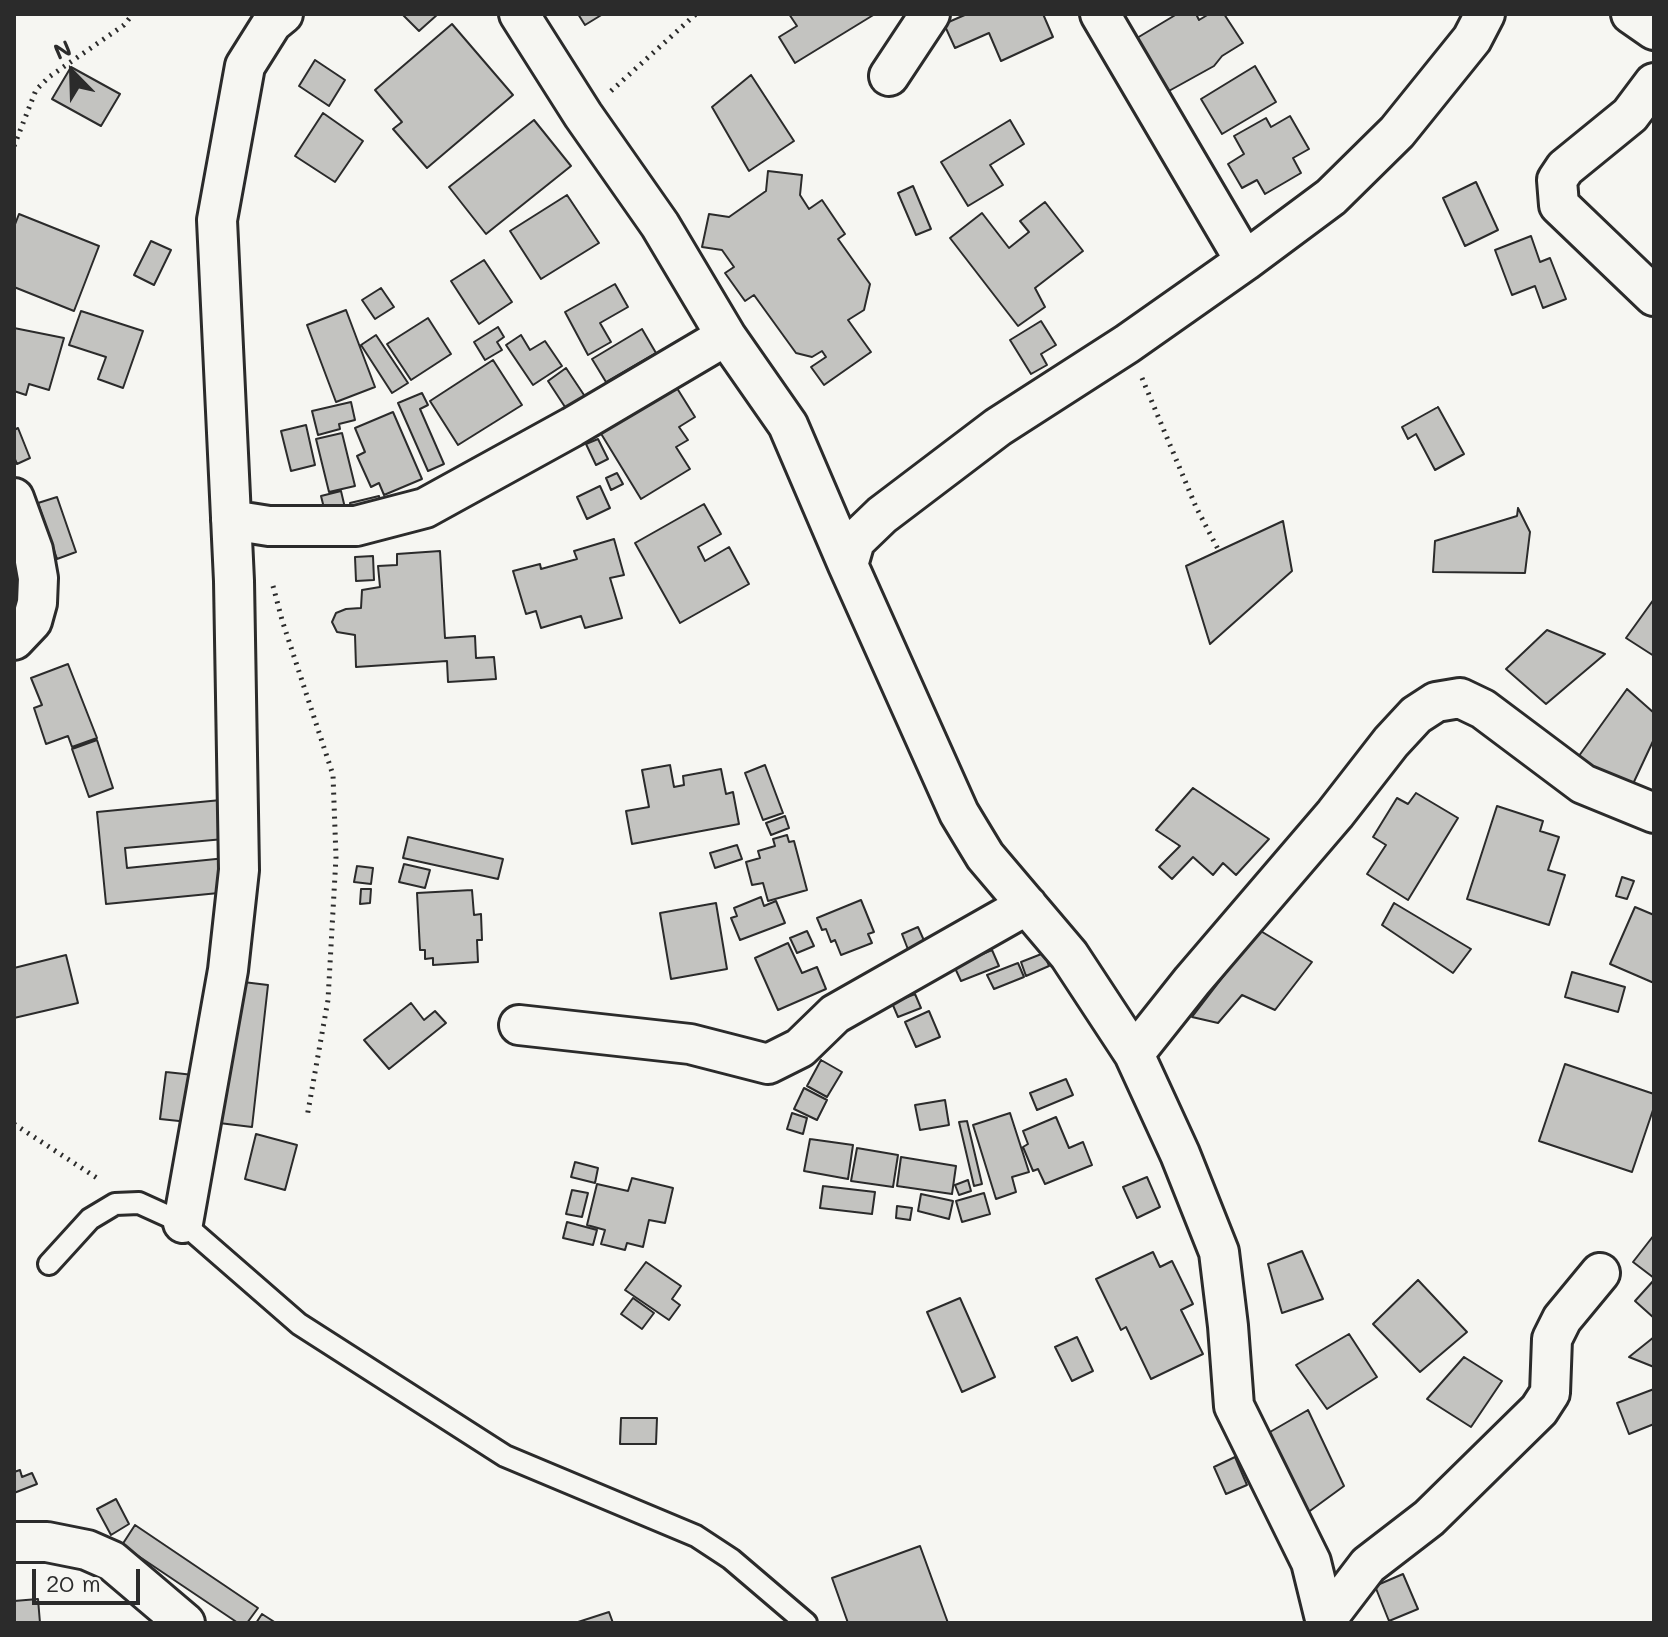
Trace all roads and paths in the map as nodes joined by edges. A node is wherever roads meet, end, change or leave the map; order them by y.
1 (133, 14) edge
2 (283, 14) edge
3 (519, 14) edge
4 (696, 14) edge
5 (930, 14) edge
6 (1100, 14) edge
7 (1485, 14) edge
8 (1631, 14) edge
9 (1654, 30) edge
10 (889, 76) dead end
11 (1654, 83) edge
12 (583, 115) junction
13 (14, 146) edge
14 (1245, 261) junction
15 (1654, 296) edge
16 (726, 336) junction
17 (1127, 344) junction
18 (14, 498) edge
19 (231, 520) junction
20 (1219, 551) dead end
21 (848, 565) junction
22 (271, 579) dead end
23 (14, 640) edge
24 (1654, 813) edge
25 (1027, 905) junction
26 (519, 1025) dead end
27 (1134, 1054) junction
28 (307, 1117) dead end
29 (14, 1124) edge
30 (139, 1203) junction
31 (183, 1223) junction
32 (49, 1264) dead end
33 (1600, 1273) dead end
34 (14, 1542) edge
35 (1326, 1622) edge
36 (185, 1623) edge
37 (806, 1623) edge

1 - 13 path
2 - 19 street
3 - 12 street
4 - 12 path
5 - 10 street
6 - 14 street
7 - 14 street
8 - 9 street
11 - 15 street
12 - 16 street
14 - 17 street
16 - 19 street
16 - 21 street
17 - 20 path
17 - 21 street
18 - 23 street
19 - 31 street
21 - 25 street
22 - 28 path
24 - 27 street
25 - 26 street
25 - 27 street
27 - 35 street
29 - 30 path
30 - 31 lane
30 - 32 lane
31 - 37 lane
33 - 35 street
34 - 36 street

